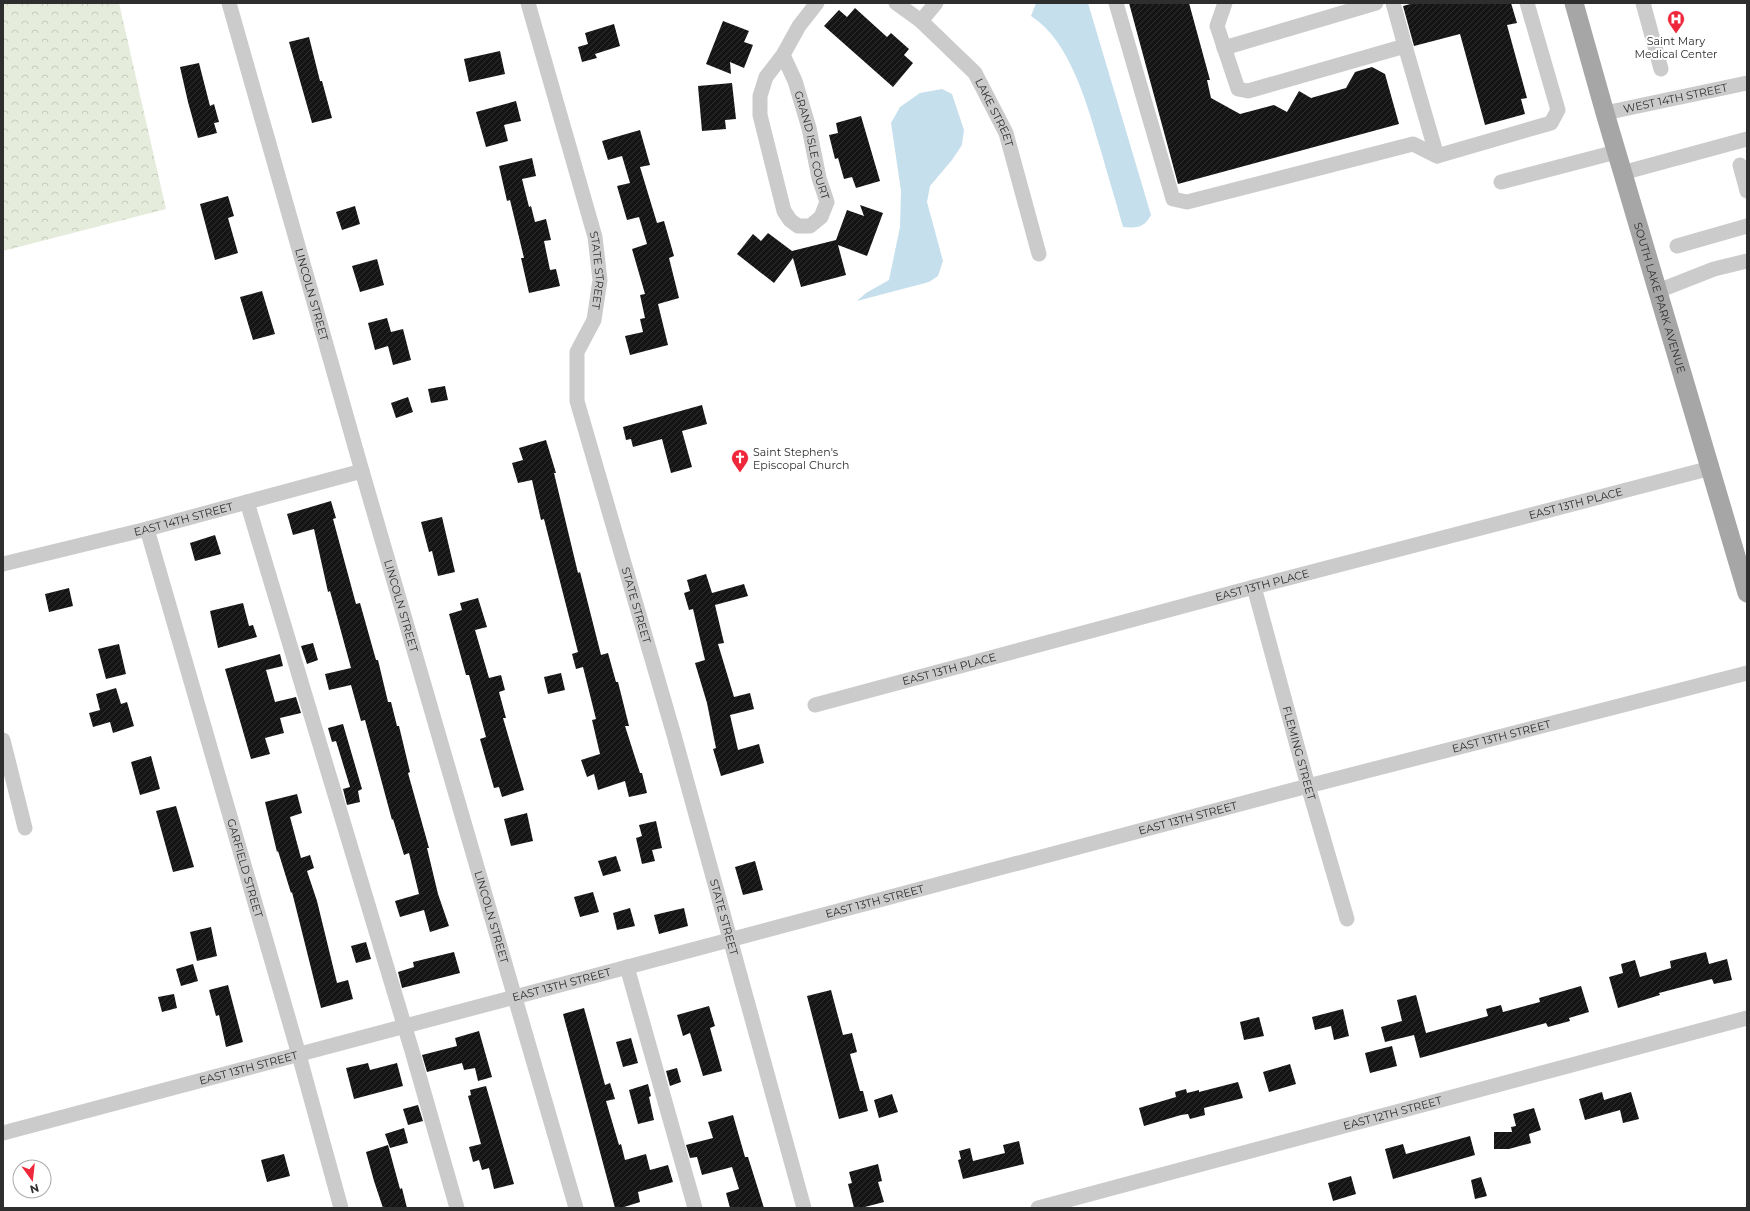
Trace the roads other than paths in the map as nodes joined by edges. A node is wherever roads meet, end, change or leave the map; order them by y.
1 (229, 3) edge
2 (528, 3) edge
3 (817, 3) edge
4 (896, 3) edge
5 (936, 3) edge
6 (1116, 3) edge
7 (1226, 3) edge
8 (1376, 3) edge
9 (1394, 3) edge
10 (1527, 3) edge
11 (1574, 3) edge
12 (1643, 3) edge
13 (921, 21) junction
14 (1405, 46) junction
15 (1224, 48) junction
16 (783, 55) junction
17 (1661, 69) dead end
18 (1747, 83) edge
19 (1605, 113) junction
20 (1747, 139) edge
21 (1616, 152) junction
22 (1437, 156) junction
23 (1740, 165) dead end
24 (1622, 173) junction
25 (1501, 182) dead end
26 (1747, 191) edge
27 (1747, 226) edge
28 (1677, 246) dead end
29 (1039, 254) dead end
30 (1747, 261) edge
31 (1658, 291) junction
32 (1711, 468) junction
33 (362, 471) junction
34 (247, 502) junction
35 (147, 529) junction
36 (3, 564) edge
37 (1254, 587) junction
38 (1747, 593) edge
39 (1747, 673) edge
40 (815, 705) dead end
41 (3, 740) edge
42 (1308, 786) junction
43 (26, 828) dead end
44 (1347, 919) dead end
45 (730, 940) junction
46 (627, 967) junction
47 (514, 997) junction
48 (1747, 1018) edge
49 (404, 1027) junction
50 (299, 1055) junction
51 (3, 1133) edge
52 (341, 1208) edge
53 (456, 1208) edge
54 (576, 1208) edge
55 (695, 1208) edge
56 (804, 1208) edge
57 (1038, 1208) edge

1 - 33 street, LINCOLN STREET
2 - 45 street, STATE STREET
3 - 16 street, GRAND ISLE COURT
4 - 13 street, LAKE STREET
5 - 13 street
6 - 22 street
7 - 15 street
8 - 15 street
9 - 14 street
10 - 22 street
11 - 19 main road, SOUTH LAKE PARK AVENUE
12 - 17 street
13 - 29 street, LAKE STREET
14 - 15 street
14 - 22 street
16 - 16 street, GRAND ISLE COURT
18 - 19 street, WEST 14TH STREET
19 - 21 main road, SOUTH LAKE PARK AVENUE
20 - 24 street
21 - 24 main road, SOUTH LAKE PARK AVENUE
21 - 25 street
23 - 26 street
24 - 31 main road, SOUTH LAKE PARK AVENUE
27 - 28 street
30 - 31 street
31 - 32 main road, SOUTH LAKE PARK AVENUE
32 - 37 street, EAST 13TH PLACE
32 - 38 main road, SOUTH LAKE PARK AVENUE
33 - 34 street, EAST 14TH STREET
33 - 47 street, LINCOLN STREET
34 - 35 street, EAST 14TH STREET
34 - 49 street
35 - 36 street, EAST 14TH STREET
35 - 50 street, GARFIELD STREET
37 - 40 street, EAST 13TH PLACE
37 - 42 street, FLEMING STREET
39 - 42 street, EAST 13TH STREET
41 - 43 street
42 - 44 street, FLEMING STREET
42 - 45 street, EAST 13TH STREET
45 - 46 street, EAST 13TH STREET
45 - 56 street, STATE STREET
46 - 47 street, EAST 13TH STREET
46 - 55 street
47 - 49 street, EAST 13TH STREET
47 - 54 street, LINCOLN STREET
48 - 57 street, EAST 12TH STREET
49 - 50 street, EAST 13TH STREET
49 - 53 street
50 - 51 street, EAST 13TH STREET
50 - 52 street, GARFIELD STREET

